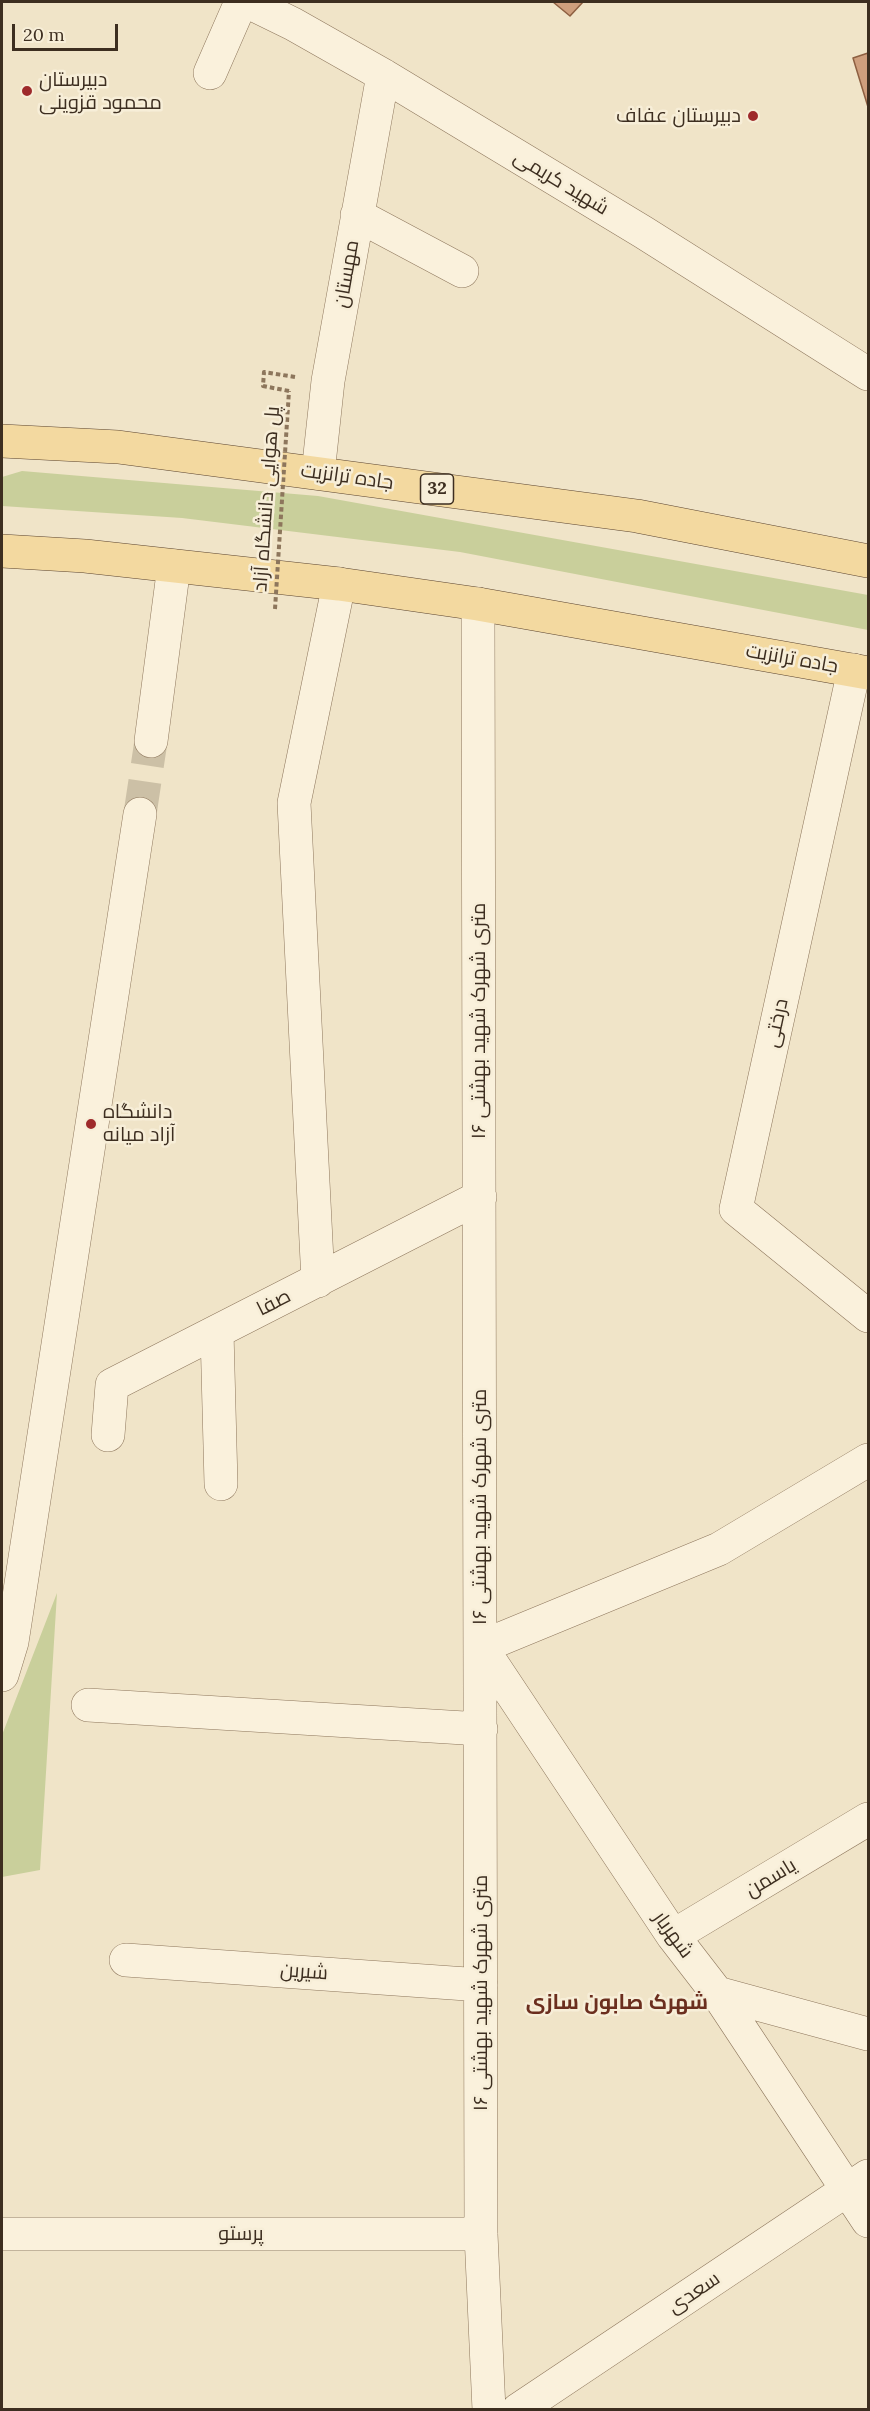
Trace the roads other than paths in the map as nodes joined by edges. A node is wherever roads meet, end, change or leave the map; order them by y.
1 (241, 2) edge
2 (268, 6) edge
3 (210, 73) dead end
4 (383, 75) junction
5 (357, 216) junction
6 (462, 271) dead end
7 (867, 371) edge
8 (2, 441) edge
9 (318, 473) junction
10 (3, 551) edge
11 (868, 561) edge
12 (174, 566) junction
13 (339, 585) junction
14 (478, 604) junction
15 (861, 672) edge
16 (151, 741) tunnel mouth
17 (140, 814) tunnel mouth
18 (480, 1197) junction
19 (318, 1281) junction
20 (868, 1316) edge
21 (218, 1332) junction
22 (108, 1435) dead end
23 (868, 1460) edge
24 (221, 1484) dead end
25 (7, 1645) edge
26 (481, 1647) junction
27 (2, 1675) edge
28 (88, 1705) dead end
29 (481, 1729) junction
30 (868, 1819) edge
31 (673, 1936) junction
32 (126, 1960) dead end
33 (481, 1984) junction
34 (717, 1993) junction
35 (868, 2034) edge
36 (858, 2183) edge
37 (868, 2221) edge
38 (2, 2234) edge
39 (481, 2234) junction
40 (489, 2409) edge
41 (518, 2409) edge

1 - 3 street
2 - 4 street, شهید کریمی
4 - 5 street, مهستان
4 - 7 street, شهید کریمی
5 - 6 street
5 - 9 street, مهستان
8 - 9 main road, جاده ترانزیت / 32
9 - 11 main road, جاده ترانزیت / 32
10 - 12 main road, جاده ترانزیت
12 - 13 main road, جاده ترانزیت
12 - 16 street
13 - 14 main road, جاده ترانزیت
13 - 19 street
14 - 15 main road, جاده ترانزیت
14 - 18 street, ۱۶ متری شهرک شهيد بهشتی
15 - 20 street, درختی
17 - 25 street
18 - 19 street, صفا
18 - 26 street, ۱۶ متری شهرک شهيد بهشتی
19 - 21 street, صفا
21 - 22 street, صفا
21 - 24 street
23 - 26 street
25 - 27 street
26 - 29 street, ۱۶ متری شهرک شهيد بهشتی
26 - 31 street, شهریار
28 - 29 street
29 - 33 street, ۱۶ متری شهرک شهيد بهشتی
30 - 31 street, یاسمن
31 - 34 street, شهریار
32 - 33 street, شیرین
33 - 39 street, ۱۶ متری شهرک شهيد بهشتی
34 - 35 street
34 - 36 street, شهریار
36 - 37 street, شهریار
36 - 41 street, سعدی
38 - 39 street, پرستو
39 - 40 street, ۱۶ متری شهرک شهيد بهشتی

